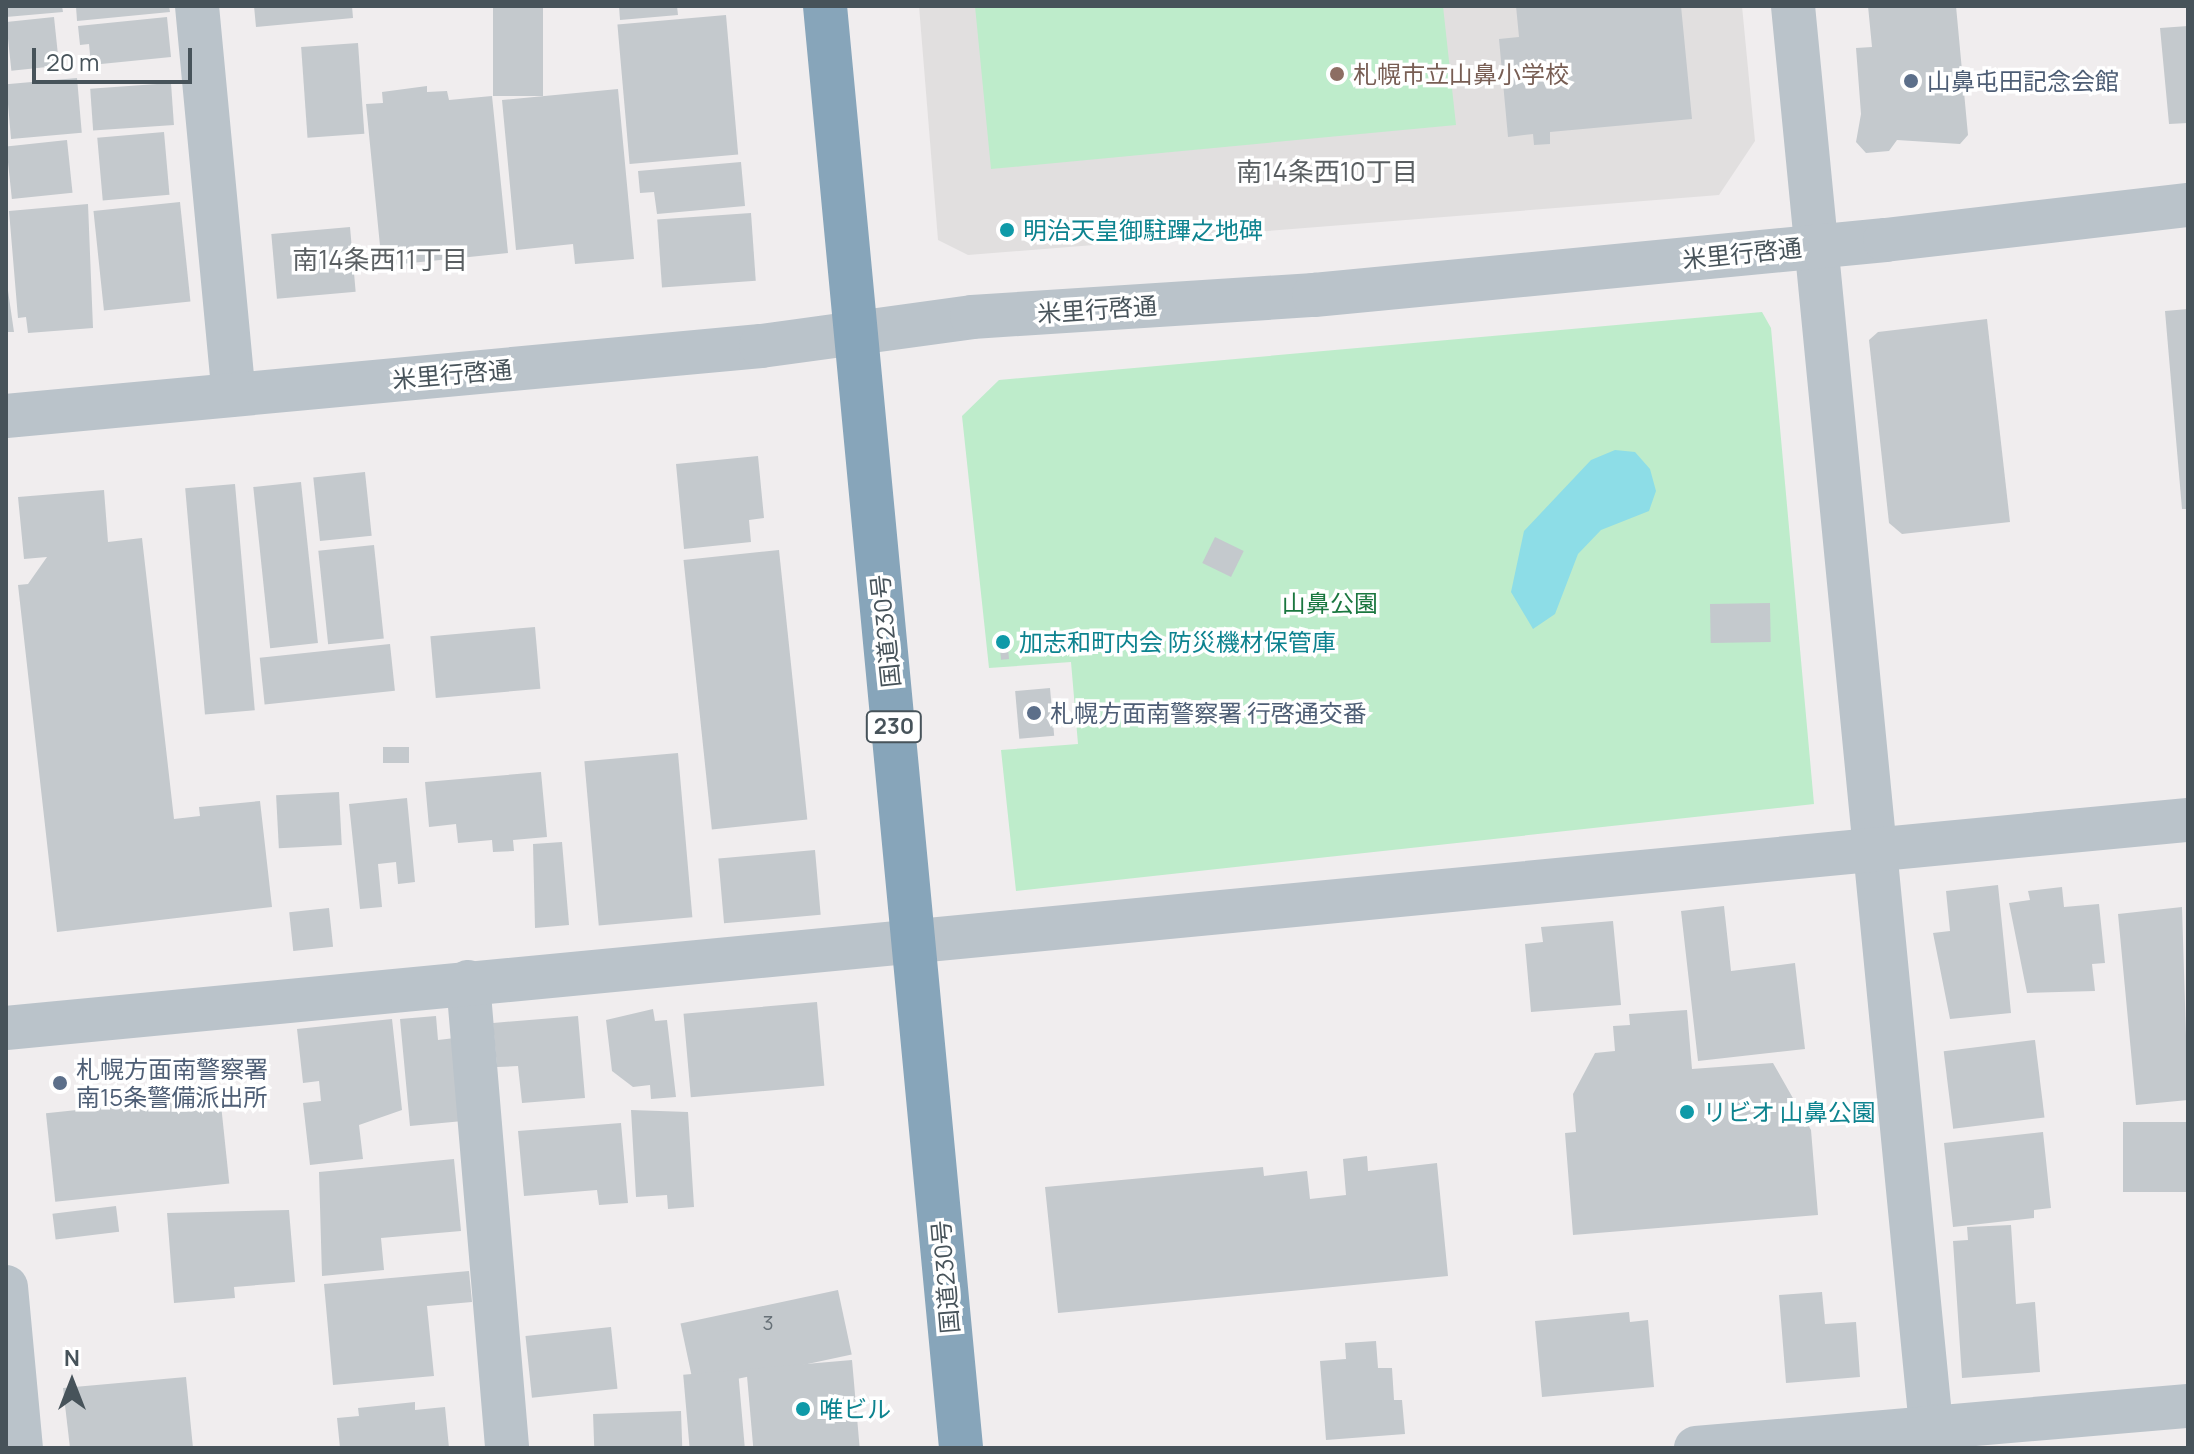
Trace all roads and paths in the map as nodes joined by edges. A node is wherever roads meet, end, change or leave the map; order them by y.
1 (197, 6) edge
2 (825, 6) edge
3 (1793, 6) edge
4 (2188, 205) edge
5 (1816, 246) junction
6 (856, 336) junction
7 (234, 394) junction
8 (6, 416) edge
9 (2188, 820) edge
10 (1875, 850) junction
11 (915, 938) junction
12 (468, 982) junction
13 (6, 1028) edge
14 (6, 1287) edge
15 (2188, 1406) edge
16 (1932, 1438) edge
17 (21, 1448) edge
18 (507, 1448) edge
19 (961, 1448) edge
20 (1696, 1448) edge

1 - 7 street
2 - 6 highway, 国道230号 / 230
3 - 5 street
4 - 5 street, 米里行啓通
5 - 6 street, 米里行啓通
5 - 10 street
6 - 7 street, 米里行啓通
6 - 11 highway, 国道230号 / 230
7 - 8 street, 米里行啓通
9 - 10 street
10 - 11 street
10 - 16 street
11 - 12 street
11 - 19 highway, 国道230号 / 230
12 - 13 street
12 - 18 street
14 - 17 street
15 - 16 street
16 - 20 street

